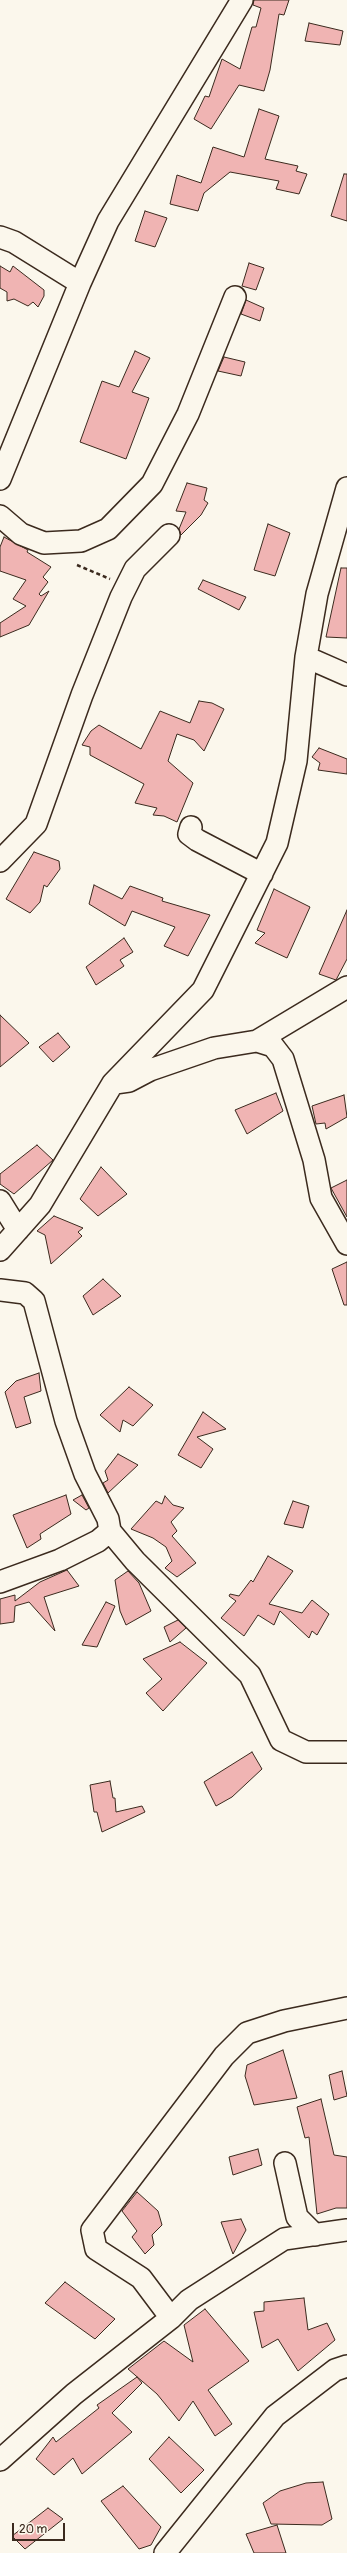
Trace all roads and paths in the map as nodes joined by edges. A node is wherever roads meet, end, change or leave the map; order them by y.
1 (242, 0) edge
2 (0, 237) edge
3 (80, 283) junction
4 (235, 297) dead end
5 (0, 479) edge
6 (347, 488) edge
7 (0, 516) edge
8 (169, 535) dead end
9 (77, 565) dead end
10 (127, 586) junction
11 (306, 657) junction
12 (347, 675) edge
13 (192, 827) dead end
14 (0, 861) edge
15 (262, 874) junction
16 (347, 987) edge
17 (257, 1040) junction
18 (113, 1083) junction
19 (0, 1201) edge
20 (18, 1230) junction
21 (347, 1244) edge
22 (0, 1250) edge
23 (0, 1290) edge
24 (110, 1531) junction
25 (0, 1582) edge
26 (347, 1752) edge
27 (347, 2008) edge
28 (286, 2163) dead end
29 (347, 2230) edge
30 (315, 2235) junction
31 (171, 2318) junction
32 (347, 2366) edge
33 (0, 2460) edge
34 (165, 2553) edge

1 - 3 street
2 - 3 street
3 - 5 street
4 - 7 street
6 - 11 street
8 - 10 street
9 - 10 path
10 - 14 street
11 - 12 street
11 - 15 street
13 - 15 street
15 - 18 street
16 - 17 street
17 - 18 street
17 - 21 street
18 - 20 street
19 - 20 street
20 - 22 street
23 - 24 street
24 - 25 street
24 - 26 street
27 - 31 street
28 - 30 street
29 - 30 street
30 - 31 street
31 - 33 street
32 - 34 street

